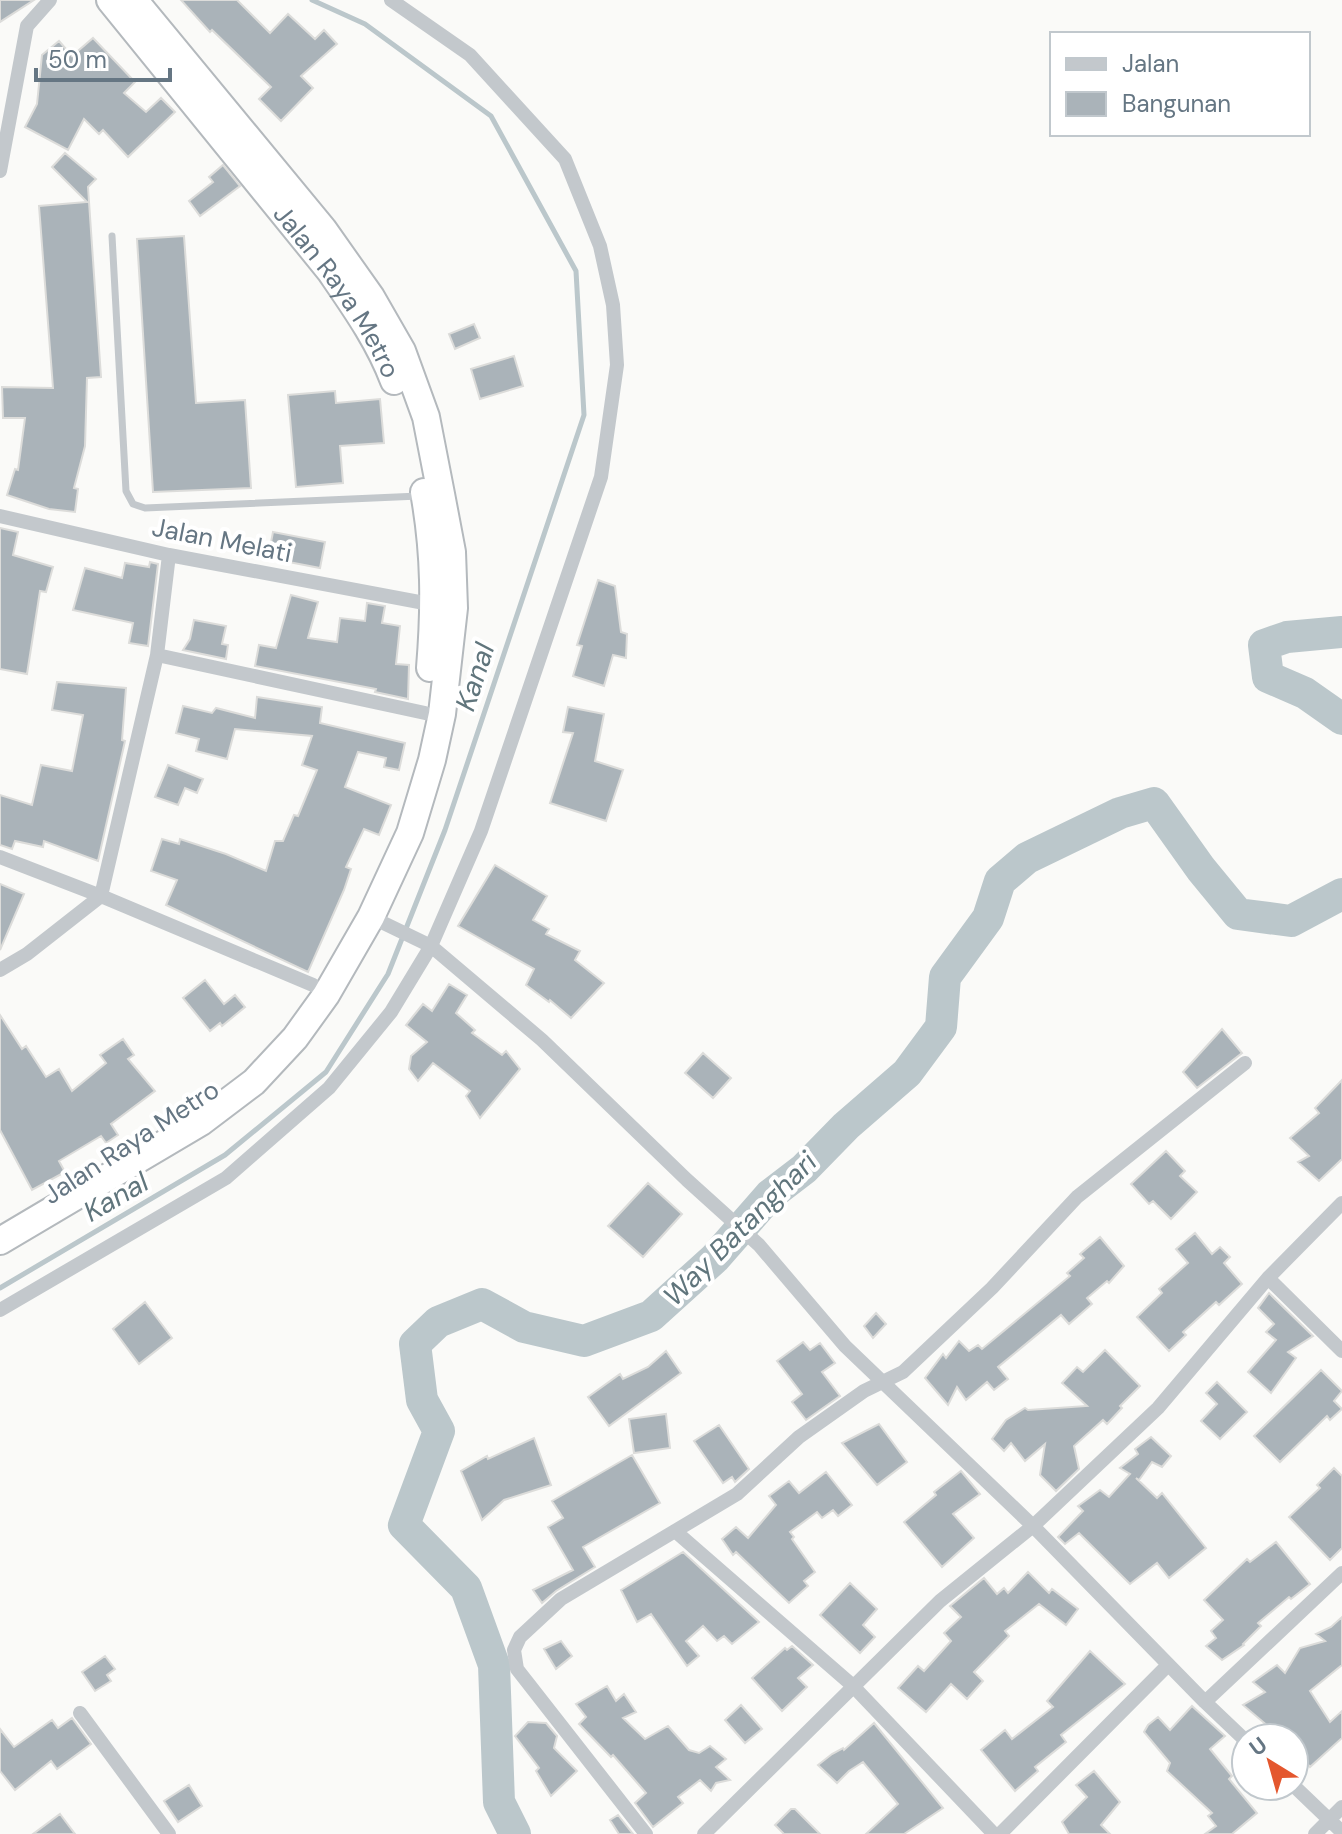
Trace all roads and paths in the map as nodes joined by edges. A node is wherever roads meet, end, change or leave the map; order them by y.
1 (50, 0) edge
2 (110, 0) edge
3 (134, 0) edge
4 (391, 0) edge
5 (4, 125) edge
6 (0, 171) edge
7 (112, 236) dead end
8 (425, 496) junction
9 (0, 516) edge
10 (169, 555) junction
11 (435, 605) junction
12 (157, 655) junction
13 (425, 713) junction
14 (0, 857) edge
15 (101, 896) junction
16 (380, 922) junction
17 (431, 946) junction
18 (0, 970) edge
19 (313, 985) junction
20 (1245, 1063) dead end
21 (1342, 1203) edge
22 (35, 1212) junction
23 (0, 1223) edge
24 (0, 1241) edge
25 (1268, 1278) junction
26 (0, 1310) edge
27 (1342, 1351) edge
28 (883, 1384) junction
29 (1033, 1526) junction
30 (675, 1531) junction
31 (1342, 1573) edge
32 (1168, 1665) junction
33 (852, 1685) junction
34 (1205, 1702) junction
35 (80, 1713) dead end
36 (1230, 1726) edge
37 (1310, 1801) edge
38 (1342, 1807) edge
39 (1330, 1820) junction
40 (1342, 1832) edge
41 (169, 1834) edge
42 (646, 1834) edge
43 (704, 1834) edge
44 (994, 1834) edge
45 (1000, 1834) edge
46 (1315, 1834) edge

1 - 5 street
2 - 8 highway, Jalan Raya Metro
3 - 16 highway
4 - 17 street
5 - 6 street
7 - 8 lane
8 - 11 highway, Jalan Raya Metro
9 - 10 street, Jalan Melati
10 - 11 street, Jalan Melati
10 - 12 street
11 - 13 highway, Jalan Raya Metro
12 - 13 street
12 - 15 street
13 - 19 highway, Jalan Raya Metro
14 - 15 street
15 - 18 street
15 - 19 street
16 - 17 street
16 - 22 highway
17 - 26 street
17 - 28 street
19 - 22 highway, Jalan Raya Metro
20 - 28 street
21 - 25 street
22 - 23 highway, Jalan Raya Metro
22 - 24 highway
25 - 27 street
25 - 29 street
28 - 29 street
28 - 30 street
29 - 32 street
29 - 33 street
30 - 33 street
30 - 42 street
31 - 34 street
32 - 34 street
32 - 45 street
33 - 43 street
33 - 44 street
34 - 36 street
35 - 41 street
37 - 39 street
38 - 39 street
39 - 40 street
39 - 46 street

